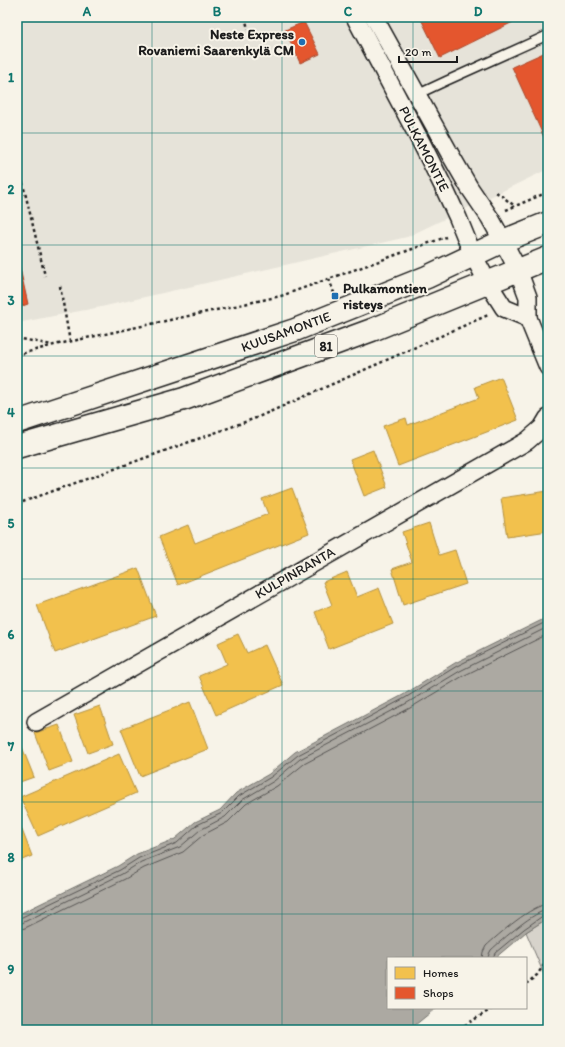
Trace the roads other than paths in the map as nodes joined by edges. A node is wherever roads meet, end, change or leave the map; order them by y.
1 (354, 17) edge
2 (374, 17) edge
3 (548, 35) edge
4 (416, 95) junction
5 (548, 223) edge
6 (503, 241) junction
7 (473, 255) junction
8 (548, 258) edge
9 (518, 270) junction
10 (488, 283) junction
11 (528, 318) junction
12 (544, 345) edge
13 (548, 367) edge
14 (548, 418) edge
15 (17, 422) edge
16 (17, 447) edge
17 (36, 722) dead end

1 - 7 street, PULKAMONTIE
2 - 4 street, PULKAMONTIE
3 - 4 lane
4 - 6 street, PULKAMONTIE
5 - 6 main road, KUUSAMONTIE / 81
6 - 7 main road, KUUSAMONTIE / 81
6 - 9 street, PULKAMONTIE
7 - 10 street, PULKAMONTIE
7 - 15 main road, KUUSAMONTIE / 81
8 - 9 main road, KUUSAMONTIE / 81
9 - 10 main road, KUUSAMONTIE / 81
9 - 11 street, PULKAMONTIE
10 - 11 street, PULKAMONTIE
10 - 16 main road, KUUSAMONTIE / 81
11 - 12 street
12 - 13 street
14 - 17 street, KULPINRANTA

